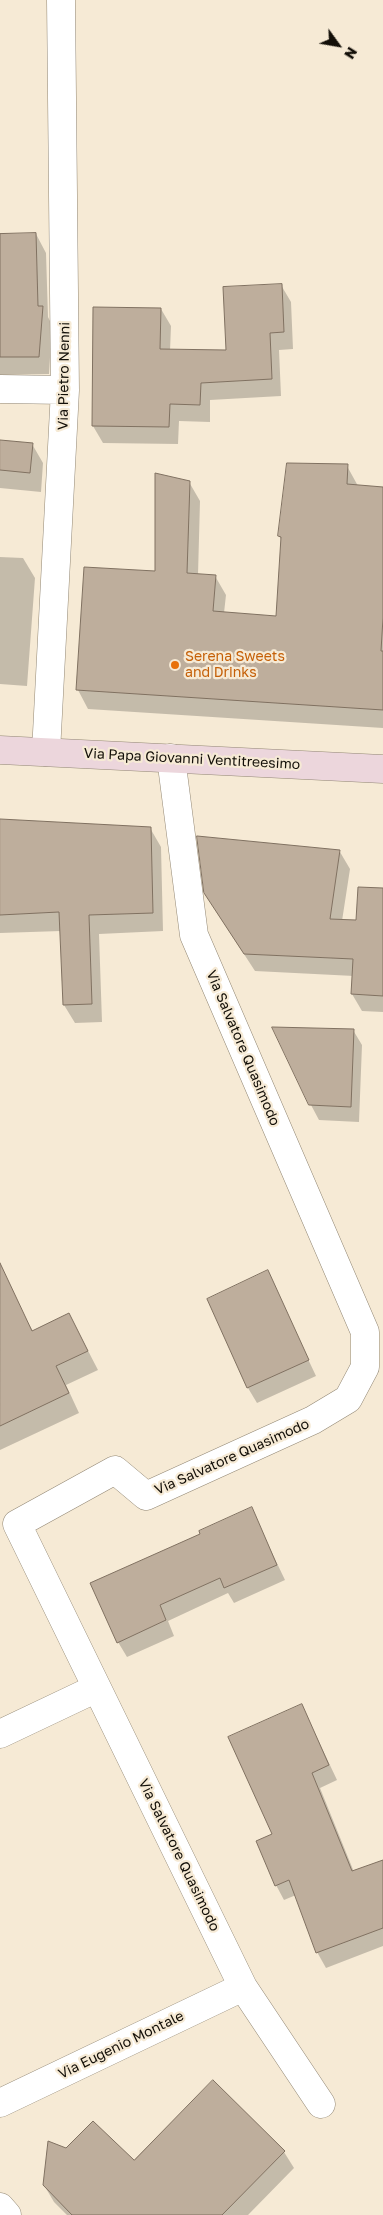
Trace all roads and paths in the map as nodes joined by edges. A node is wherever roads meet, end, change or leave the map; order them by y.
1 (61, 0) edge
2 (0, 389) edge
3 (66, 390) junction
4 (0, 750) edge
5 (46, 752) junction
6 (171, 758) junction
7 (383, 769) edge
8 (98, 1688) junction
9 (0, 1734) edge
10 (243, 1986) junction
11 (0, 2103) edge
12 (321, 2104) dead end
13 (0, 2207) edge
14 (7, 2215) edge

1 - 3 street, Via Pietro Nenni
2 - 3 street
3 - 5 street, Via Pietro Nenni
4 - 5 main road, Via Papa Giovanni Ventitreesimo
5 - 6 main road, Via Papa Giovanni Ventitreesimo
6 - 7 main road, Via Papa Giovanni Ventitreesimo
6 - 8 street, Via Salvatore Quasimodo
8 - 9 street
8 - 10 street, Via Salvatore Quasimodo
10 - 11 street, Via Eugenio Montale
10 - 12 street, Via Salvatore Quasimodo
13 - 14 street

